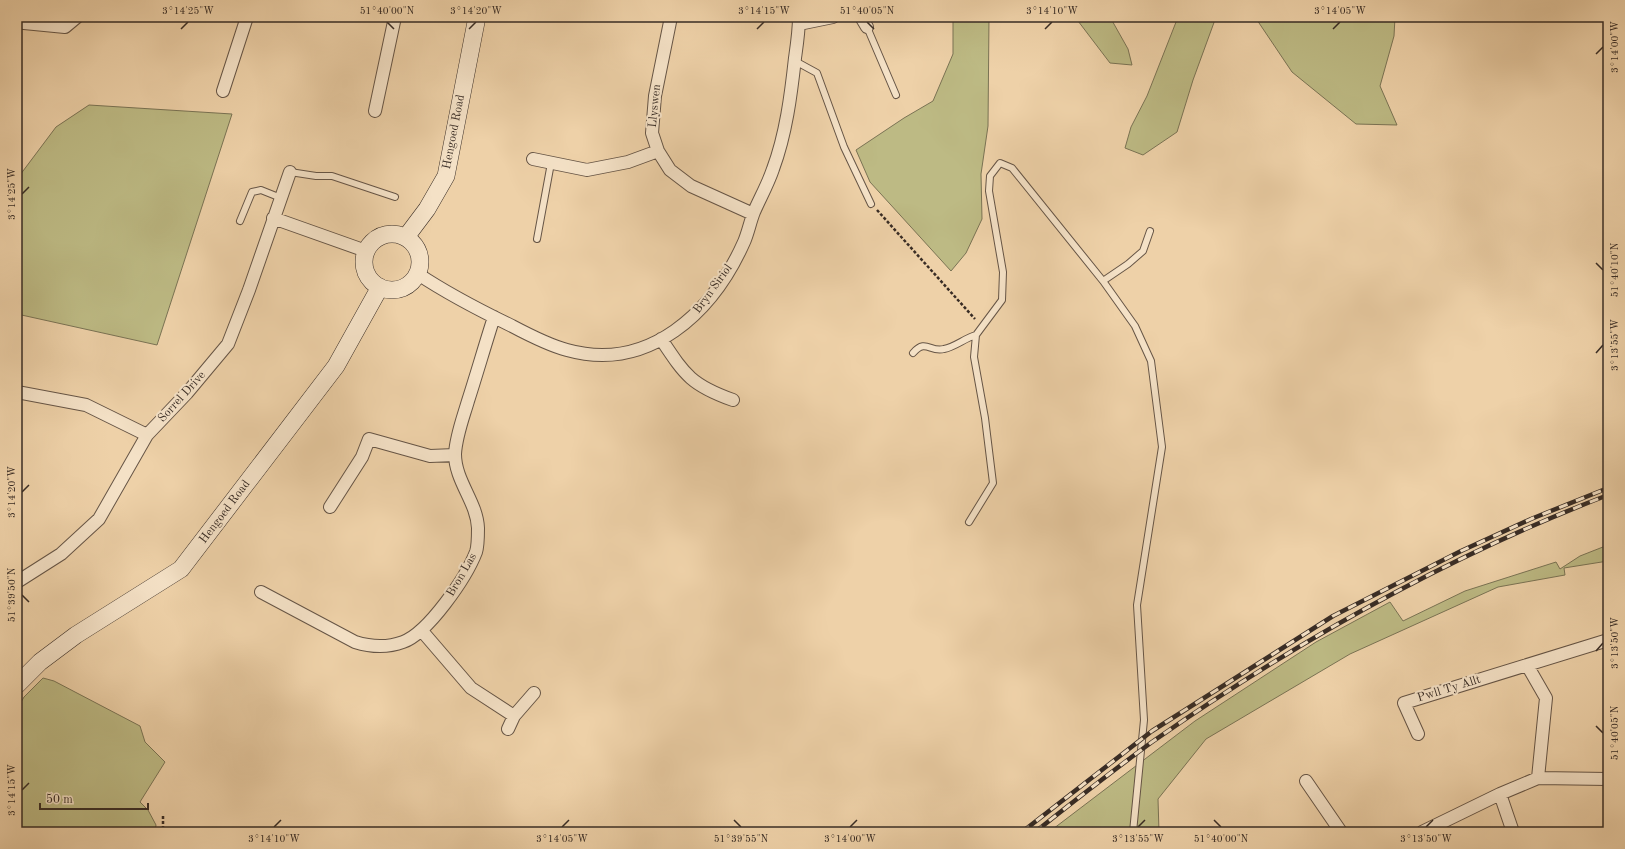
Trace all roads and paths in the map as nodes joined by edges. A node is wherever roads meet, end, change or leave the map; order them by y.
1 (76, 17) edge
2 (248, 17) edge
3 (395, 17) edge
4 (477, 17) edge
5 (671, 17) edge
6 (833, 17) edge
7 (17, 21) edge
8 (799, 21) edge
9 (864, 22) edge
10 (795, 61) junction
11 (223, 91) dead end
12 (896, 95) dead end
13 (375, 111) dead end
14 (658, 151) junction
15 (533, 159) dead end
16 (551, 163) junction
17 (290, 172) joint
18 (395, 197) dead end
19 (281, 198) junction
20 (871, 204) joint
21 (753, 214) junction
22 (273, 218) junction
23 (240, 221) dead end
24 (1150, 231) dead end
25 (406, 237) junction
26 (537, 239) dead end
27 (366, 251) junction
28 (418, 274) junction
29 (1103, 281) junction
30 (380, 287) junction
31 (494, 317) junction
32 (981, 328) junction
33 (976, 336) junction
34 (661, 340) junction
35 (913, 353) dead end
36 (17, 392) edge
37 (733, 400) dead end
38 (147, 435) junction
39 (455, 455) junction
40 (330, 507) dead end
41 (969, 522) dead end
42 (19, 577) edge
43 (261, 592) dead end
44 (422, 630) junction
45 (1608, 640) edge
46 (1527, 665) junction
47 (17, 685) edge
48 (534, 693) dead end
49 (514, 716) junction
50 (508, 728) dead end
51 (1418, 734) dead end
52 (1538, 778) junction
53 (1608, 779) edge
54 (1306, 781) dead end
55 (1500, 794) junction
56 (163, 816) dead end
57 (163, 832) edge
58 (1133, 832) edge
59 (1341, 832) edge
60 (1422, 832) edge
61 (1513, 832) edge

1 - 7 street
2 - 11 street
3 - 13 street
4 - 25 street, Hengoed Road
5 - 14 street, Llyswen
6 - 8 street
8 - 10 street, Bryn Siriol
9 - 12 lane
10 - 20 lane
10 - 21 street, Bryn Siriol
14 - 16 street
14 - 21 street, Llyswen
15 - 16 street
16 - 26 lane
17 - 18 lane
17 - 19 street, Sorrel Drive
19 - 22 street, Sorrel Drive
19 - 23 lane
20 - 32 path
21 - 34 street, Bryn Siriol
22 - 27 street
22 - 38 street, Sorrel Drive
24 - 29 lane
25 - 27 street
25 - 28 street
27 - 30 street
28 - 30 street
28 - 31 street, Bryn Siriol
29 - 32 lane
29 - 58 lane
30 - 47 street, Hengoed Road
31 - 34 street, Bryn Siriol
31 - 39 street, Bron Las
32 - 33 lane
33 - 35 lane
33 - 41 lane
34 - 37 street
36 - 38 street
38 - 42 street, Sorrel Drive
39 - 40 street
39 - 44 street, Bron Las
43 - 44 street, Bron Las
44 - 49 street
45 - 46 street, Pwll Ty Allt
46 - 51 street, Pwll Ty Allt
46 - 52 street
48 - 49 street
49 - 50 street
52 - 53 street
52 - 55 street
54 - 59 street
55 - 60 street
55 - 61 street
56 - 57 path

